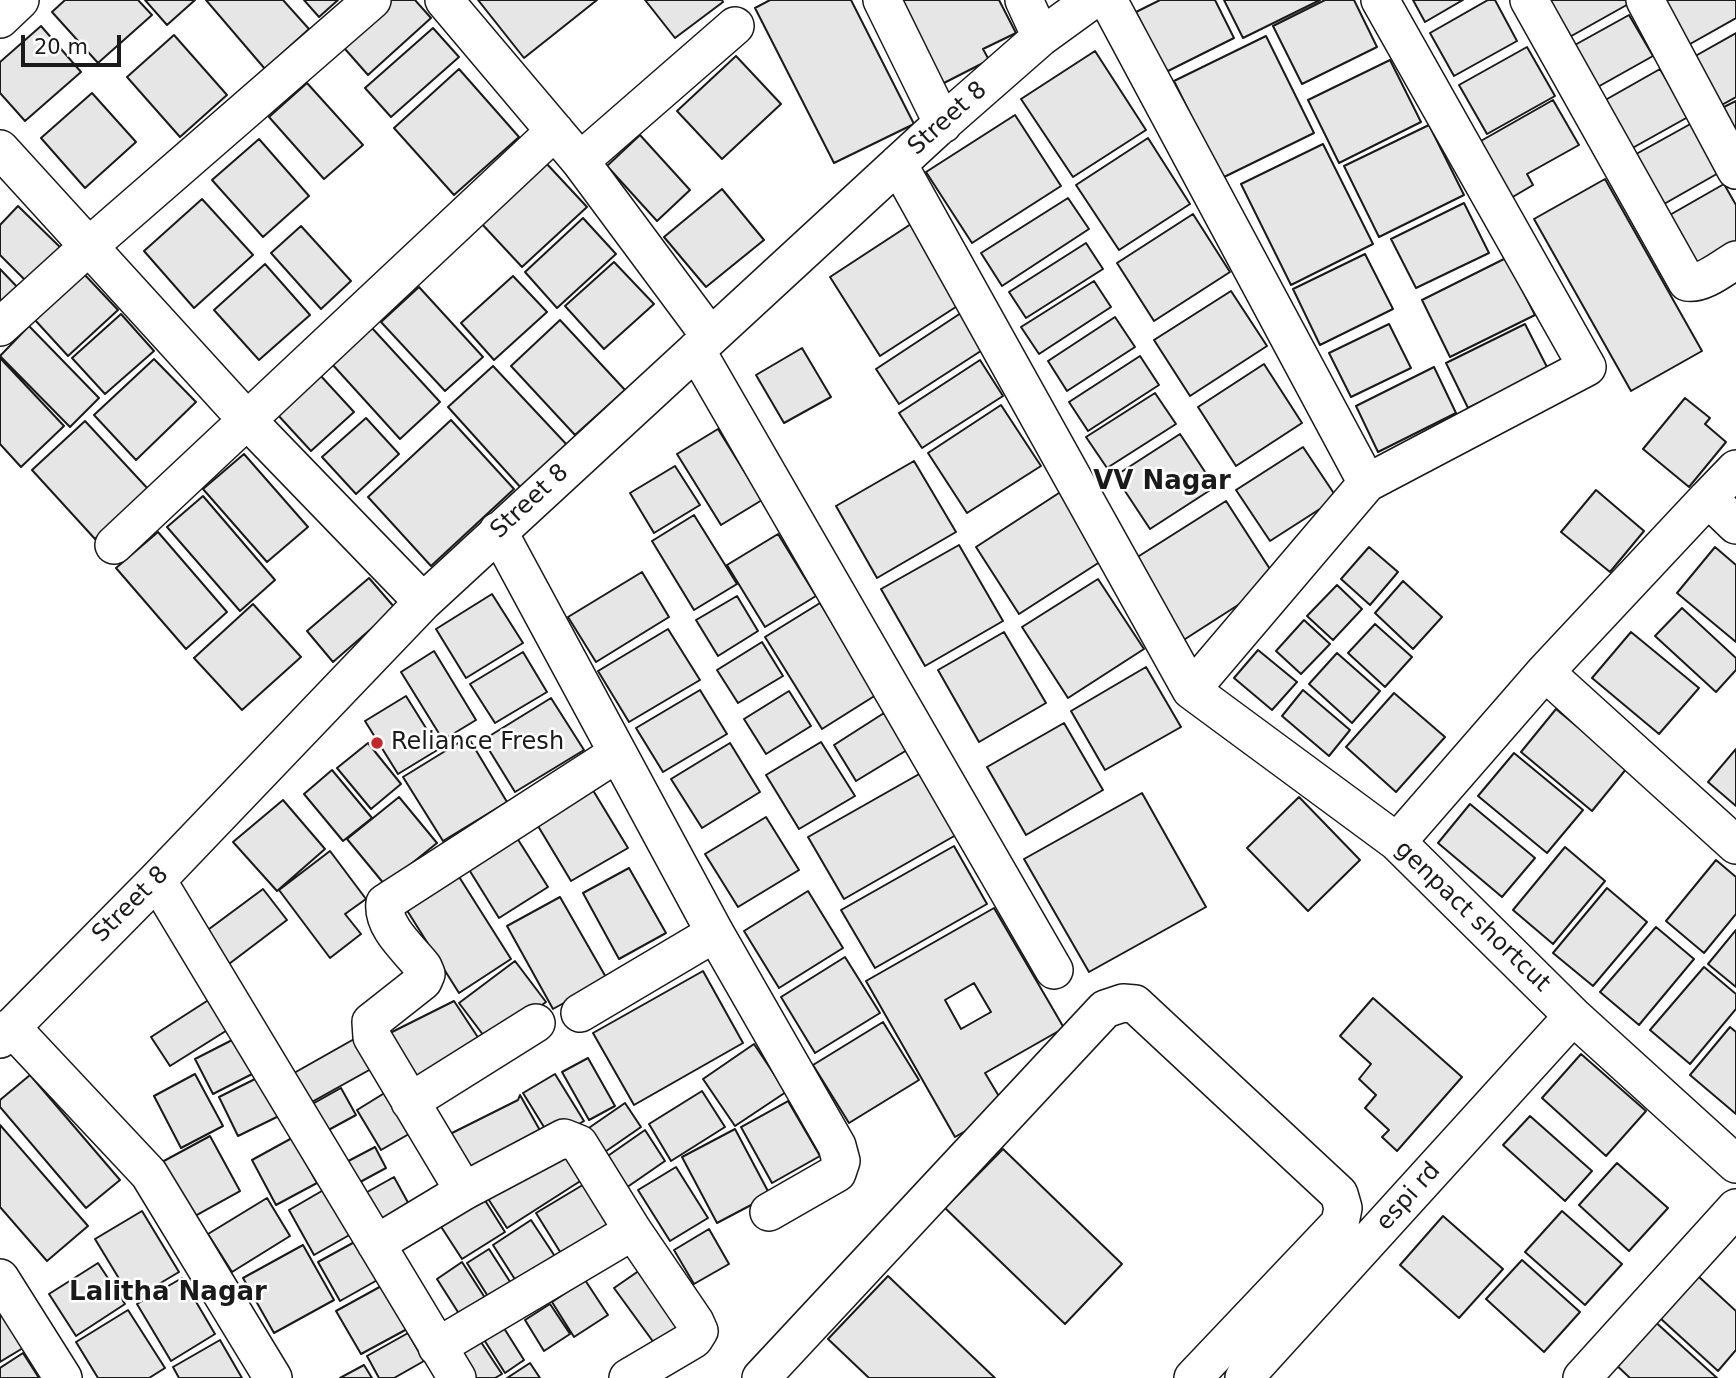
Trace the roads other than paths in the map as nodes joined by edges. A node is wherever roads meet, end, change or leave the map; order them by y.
1 (20, 0) edge
2 (372, 0) edge
3 (882, 0) edge
4 (1024, 0) edge
5 (1092, 0) edge
6 (1108, 0) edge
7 (1380, 0) edge
8 (1529, 0) edge
9 (1645, 0) edge
10 (452, 3) edge
11 (0, 19) edge
12 (735, 26) dead end
13 (1041, 37) junction
14 (943, 124) junction
15 (555, 131) junction
16 (580, 161) junction
17 (898, 164) junction
18 (6, 169) edge
19 (1736, 170) edge
20 (88, 247) junction
21 (1736, 261) edge
22 (0, 327) edge
23 (703, 343) junction
24 (247, 421) junction
25 (1736, 469) edge
26 (1367, 482) junction
27 (1708, 498) junction
28 (1736, 525) edge
29 (498, 531) junction
30 (114, 545) dead end
31 (423, 602) junction
32 (1545, 671) junction
33 (1191, 690) junction
34 (616, 754) junction
35 (1397, 842) junction
36 (1736, 845) edge
37 (157, 880) junction
38 (715, 933) junction
39 (1054, 970) dead end
40 (580, 1013) dead end
41 (1573, 1016) junction
42 (536, 1023) dead end
43 (5, 1033) edge
44 (410, 1102) junction
45 (1736, 1164) edge
46 (464, 1191) junction
47 (1736, 1208) edge
48 (769, 1212) dead end
49 (633, 1231) junction
50 (376, 1244) junction
51 (0, 1278) edge
52 (437, 1347) junction
53 (63, 1378) edge
54 (273, 1378) edge
55 (457, 1378) edge
56 (628, 1378) edge
57 (761, 1378) edge
58 (1193, 1378) edge
59 (1244, 1378) edge
60 (1582, 1378) edge

1 - 11 street
2 - 20 street
3 - 14 street
4 - 13 street
5 - 13 street, Street 8
6 - 26 street
7 - 26 street
8 - 21 street
9 - 19 street
10 - 15 street
12 - 16 street
13 - 14 street, Street 8
14 - 17 street, Street 8
15 - 16 street
15 - 24 street
16 - 23 street
17 - 23 street, Street 8
17 - 33 street
18 - 20 street
20 - 22 street
20 - 24 street
23 - 29 street, Street 8
23 - 39 street
24 - 30 street
24 - 31 street
25 - 27 street
26 - 33 street
27 - 28 street
27 - 32 street
29 - 31 street, Street 8
29 - 34 street
31 - 37 street, Street 8
32 - 35 street
32 - 36 street
33 - 35 street, genpact shortcut
34 - 38 street
34 - 44 street
35 - 41 street, genpact shortcut
37 - 43 street, Street 8
37 - 50 street
38 - 40 street
38 - 48 street
41 - 45 street, genpact shortcut
41 - 59 street, espi rd
42 - 44 street
43 - 54 street
44 - 46 street
46 - 49 street
46 - 50 street
47 - 60 street
49 - 52 street
49 - 56 street
50 - 52 street
51 - 53 street
52 - 55 street
57 - 58 street

